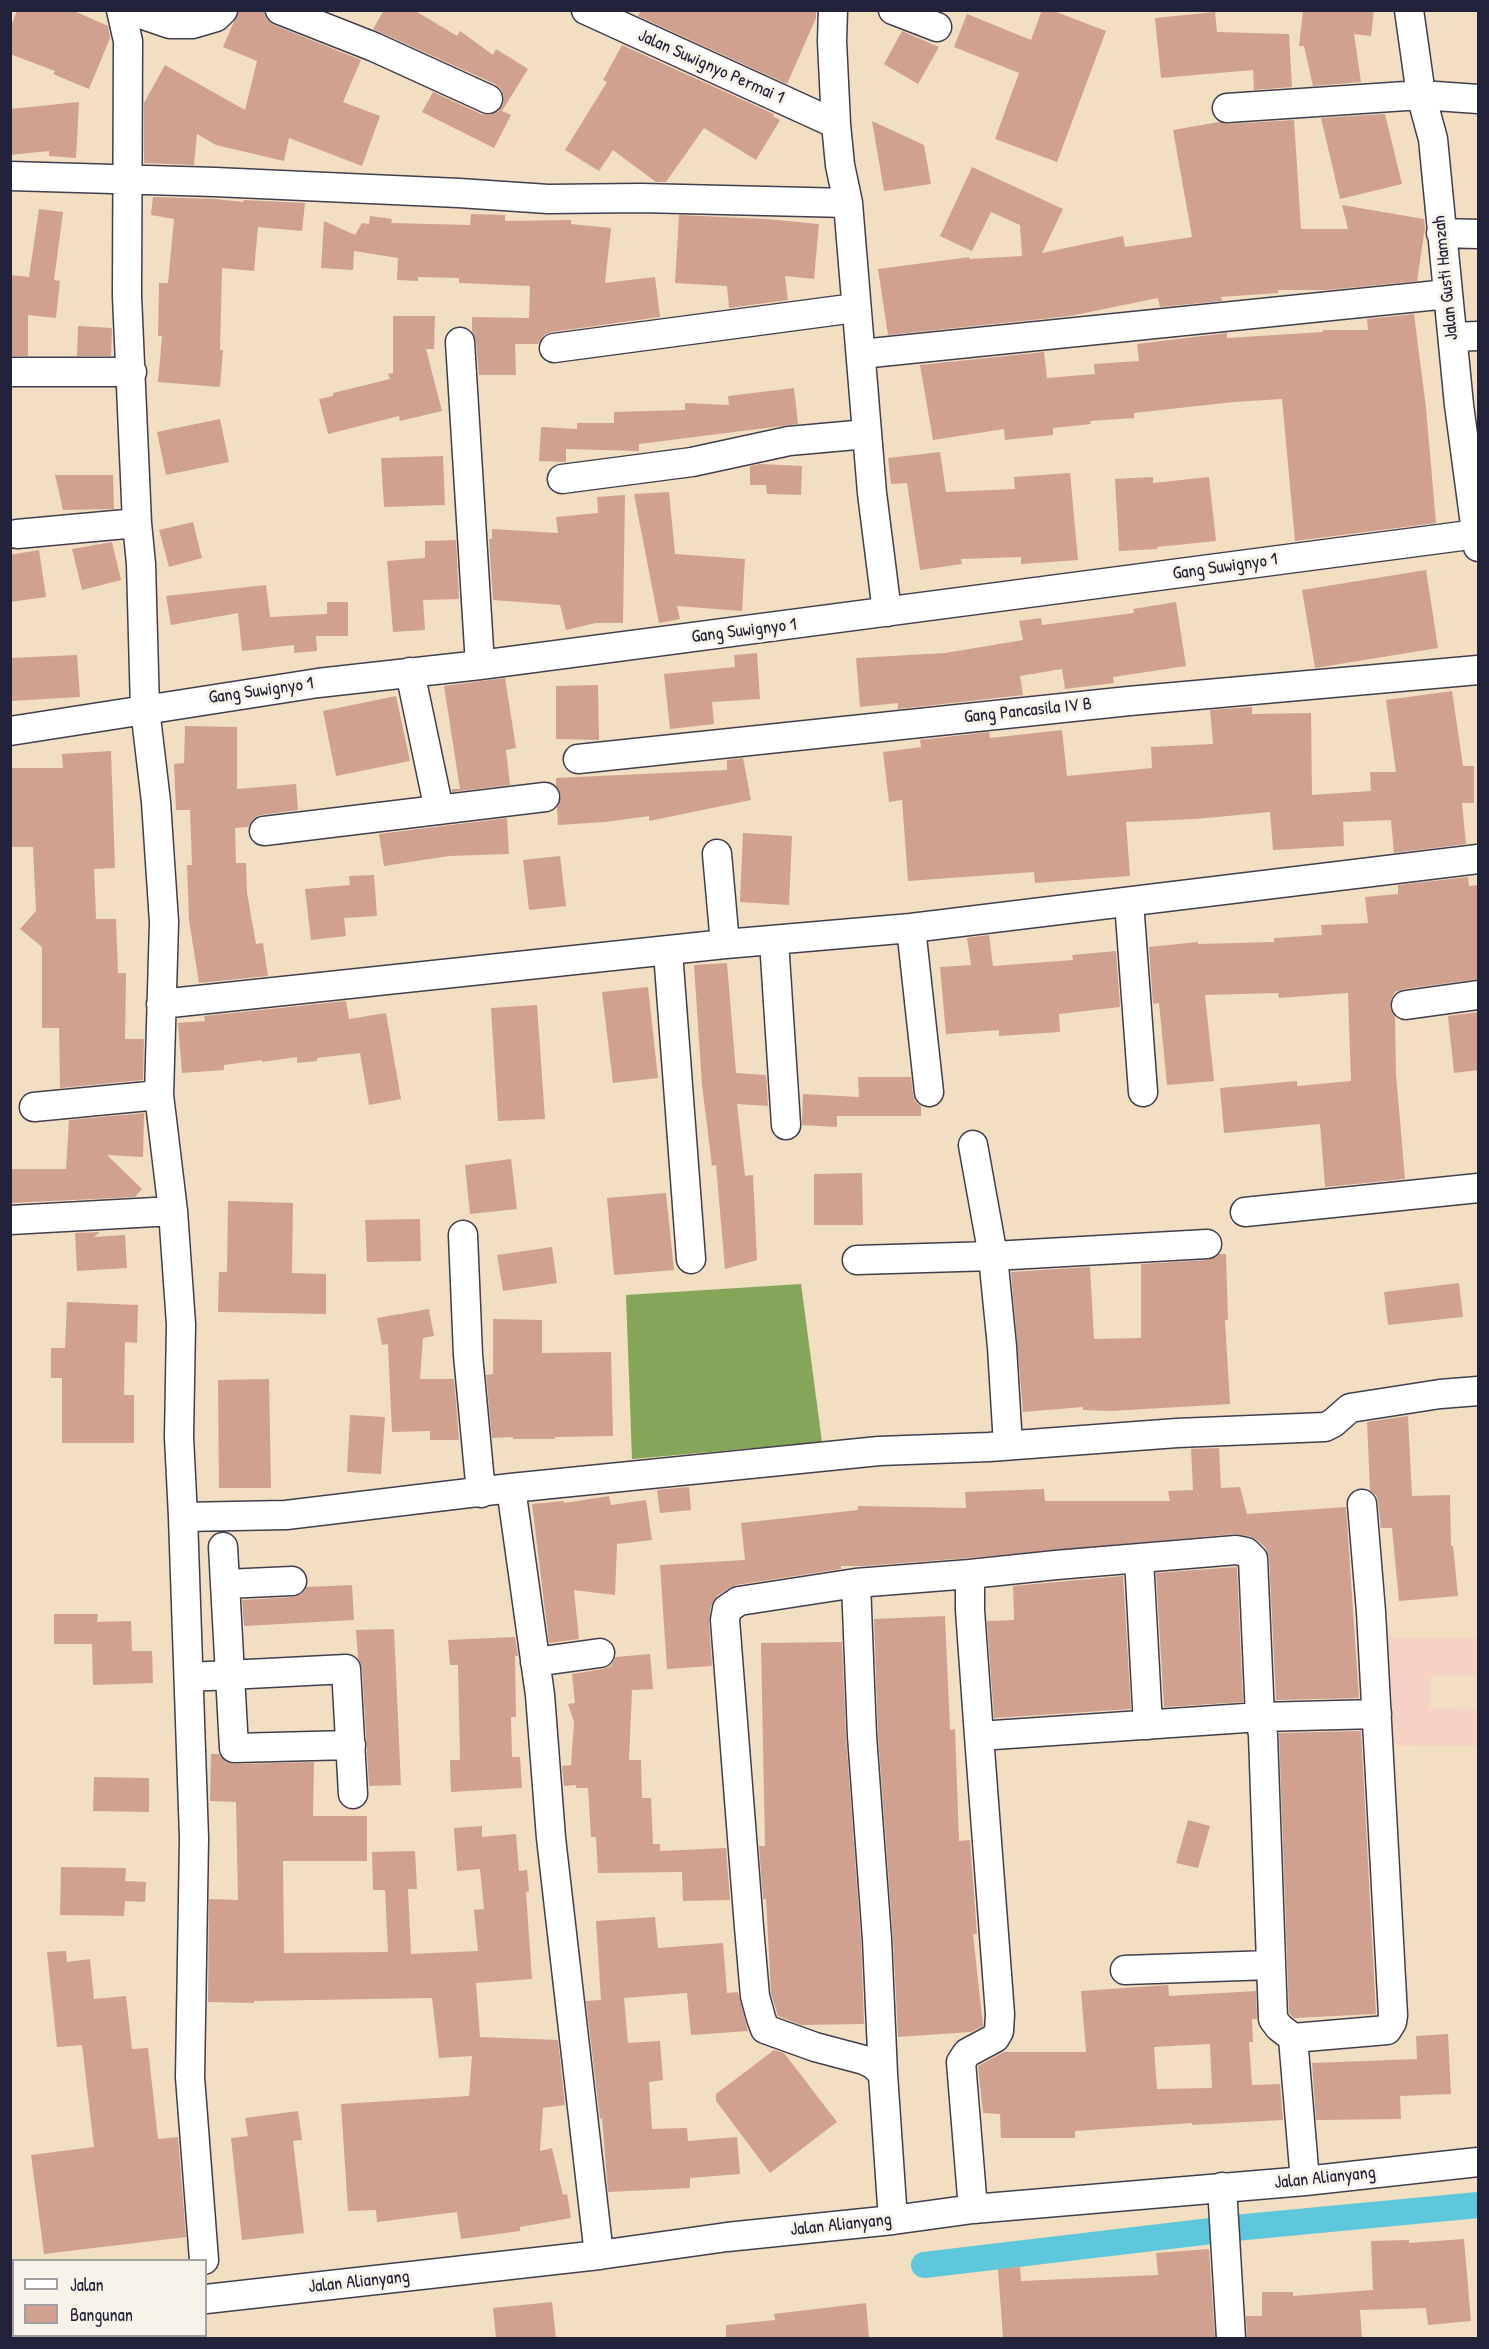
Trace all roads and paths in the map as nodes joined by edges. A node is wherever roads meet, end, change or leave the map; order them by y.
1 (121, 10) edge
2 (129, 10) edge
3 (223, 10) edge
4 (279, 10) edge
5 (586, 10) edge
6 (833, 10) edge
7 (893, 10) edge
8 (1409, 10) edge
9 (937, 27) dead end
10 (1421, 95) junction
11 (488, 99) dead end
12 (1479, 99) edge
13 (1227, 108) dead end
14 (836, 124) junction
15 (10, 176) edge
16 (126, 180) junction
17 (848, 202) junction
18 (1440, 232) junction
19 (1479, 234) edge
20 (1448, 294) junction
21 (855, 308) junction
22 (1466, 336) edge
23 (460, 342) dead end
24 (554, 348) dead end
25 (861, 354) junction
26 (10, 372) edge
27 (132, 372) junction
28 (867, 434) junction
29 (562, 479) dead end
30 (137, 523) junction
31 (16, 534) dead end
32 (1478, 540) edge
33 (887, 612) junction
34 (480, 665) junction
35 (1479, 670) edge
36 (410, 672) junction
37 (145, 709) junction
38 (10, 731) edge
39 (578, 759) dead end
40 (545, 797) dead end
41 (439, 810) junction
42 (264, 831) dead end
43 (717, 855) dead end
44 (1479, 860) edge
45 (1129, 902) junction
46 (910, 928) junction
47 (774, 941) junction
48 (725, 944) junction
49 (668, 952) junction
50 (1479, 995) edge
51 (161, 1004) junction
52 (1406, 1005) dead end
53 (929, 1092) dead end
54 (1143, 1092) dead end
55 (159, 1095) junction
56 (34, 1107) dead end
57 (786, 1125) dead end
58 (974, 1145) dead end
59 (1479, 1188) edge
60 (173, 1211) junction
61 (1245, 1212) dead end
62 (10, 1220) edge
63 (463, 1235) dead end
64 (1207, 1244) dead end
65 (993, 1257) junction
66 (691, 1259) dead end
67 (857, 1260) dead end
68 (1479, 1391) edge
69 (1008, 1445) junction
70 (511, 1488) junction
71 (481, 1493) junction
72 (1362, 1504) dead end
73 (183, 1517) junction
74 (222, 1547) dead end
75 (1139, 1559) junction
76 (970, 1574) junction
77 (292, 1581) dead end
78 (856, 1583) junction
79 (225, 1584) junction
80 (600, 1653) dead end
81 (535, 1662) junction
82 (230, 1675) junction
83 (189, 1677) junction
84 (1377, 1714) junction
85 (1260, 1717) junction
86 (1148, 1725) junction
87 (979, 1736) junction
88 (351, 1744) junction
89 (354, 1794) dead end
90 (1271, 1965) junction
91 (1125, 1970) dead end
92 (1293, 2038) junction
93 (882, 2074) junction
94 (1479, 2162) edge
95 (1305, 2181) junction
96 (1223, 2196) junction
97 (973, 2209) junction
98 (893, 2220) junction
99 (599, 2255) junction
100 (204, 2259) edge
101 (207, 2293) edge
102 (1231, 2338) edge

1 - 16 street
2 - 3 street
4 - 11 street
5 - 14 street, Jalan Suwignyo Permai 1
6 - 14 street
7 - 9 street
8 - 10 street, Jalan Gusti Hamzah
10 - 12 street
10 - 13 street
10 - 18 street, Jalan Gusti Hamzah
14 - 17 street
15 - 16 street
16 - 17 street
16 - 27 street
17 - 21 street
18 - 19 street
18 - 20 street, Jalan Gusti Hamzah
20 - 22 street, Jalan Gusti Hamzah
20 - 25 street
21 - 24 street
21 - 25 street
22 - 32 street, Jalan Gusti Hamzah
23 - 34 street
25 - 28 street
26 - 27 street
27 - 30 street
28 - 29 street
28 - 33 street
30 - 31 street
30 - 37 street
32 - 33 street, Gang Suwignyo 1
33 - 34 street, Gang Suwignyo 1
34 - 36 street, Gang Suwignyo 1
35 - 39 street, Gang Pancasila IV B
36 - 37 street, Gang Suwignyo 1
36 - 41 street
37 - 38 street, Gang Suwignyo 1
37 - 51 street
40 - 41 street
41 - 42 street
43 - 48 street
44 - 45 street
45 - 46 street
45 - 54 street
46 - 47 street
46 - 53 street
47 - 48 street
47 - 57 street
48 - 49 street
49 - 51 street
49 - 66 street
50 - 52 street
51 - 55 street
55 - 56 street
55 - 60 street
58 - 65 street
59 - 61 street
60 - 62 street
60 - 73 street
63 - 71 street
64 - 65 street
65 - 67 street
65 - 69 street
68 - 69 street
69 - 70 street
70 - 71 street
70 - 81 street
71 - 73 street
72 - 84 street
73 - 83 street
74 - 79 street
75 - 76 street
75 - 85 street
75 - 86 street
76 - 78 street
76 - 87 street
77 - 79 street
78 - 93 street
78 - 93 street
79 - 82 street
80 - 81 street
81 - 99 street
82 - 83 street
82 - 88 street
82 - 88 street
83 - 100 street
84 - 85 street
84 - 92 street
85 - 86 street
85 - 90 street
86 - 87 street
87 - 97 street
88 - 89 street
90 - 91 street
90 - 92 street
92 - 95 street
93 - 98 street
94 - 95 street, Jalan Alianyang
95 - 96 street, Jalan Alianyang
96 - 97 street, Jalan Alianyang
96 - 102 street
97 - 98 street, Jalan Alianyang
98 - 99 street, Jalan Alianyang
99 - 101 street, Jalan Alianyang

